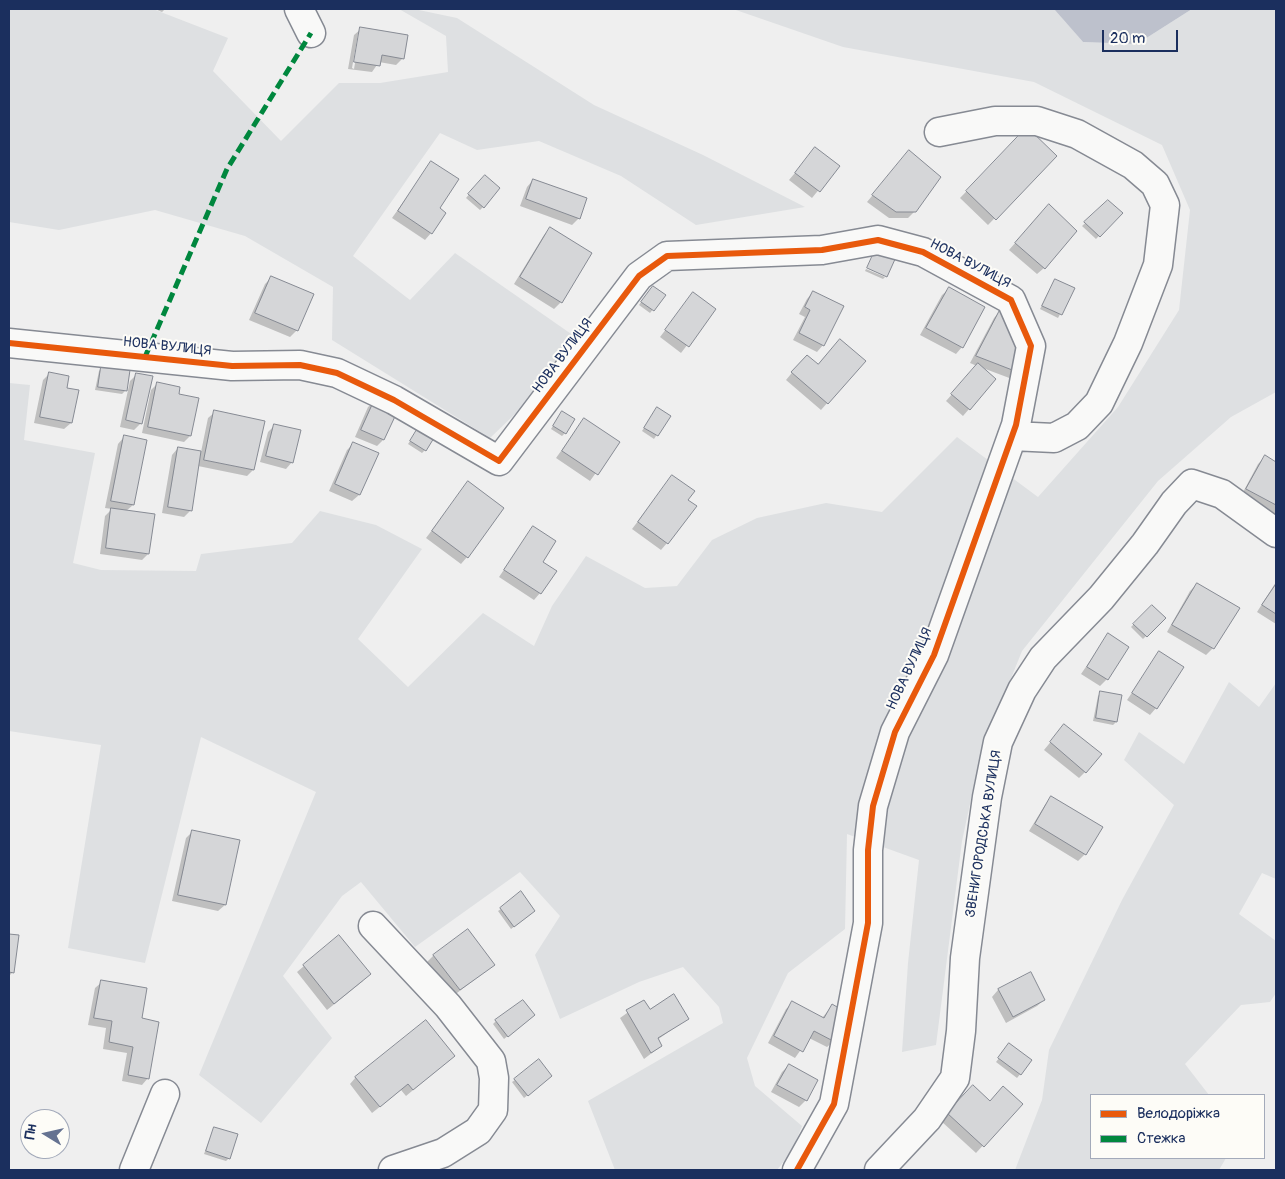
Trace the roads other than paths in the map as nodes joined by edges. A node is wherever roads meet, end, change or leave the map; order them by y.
1 (299, 9) edge
2 (312, 33) dead end
3 (939, 132) dead end
4 (9, 343) edge
5 (1012, 436) junction
6 (1276, 533) edge
7 (373, 926) dead end
8 (165, 1094) dead end
9 (134, 1170) edge
10 (393, 1170) edge
11 (797, 1170) edge
12 (879, 1170) edge

1 - 2 street
3 - 5 street
4 - 5 street, НОВА ВУЛИЦЯ
5 - 11 street, НОВА ВУЛИЦЯ
6 - 12 street, ЗВЕНИГОРОДСЬКА ВУЛИЦЯ
7 - 10 street
8 - 9 street

